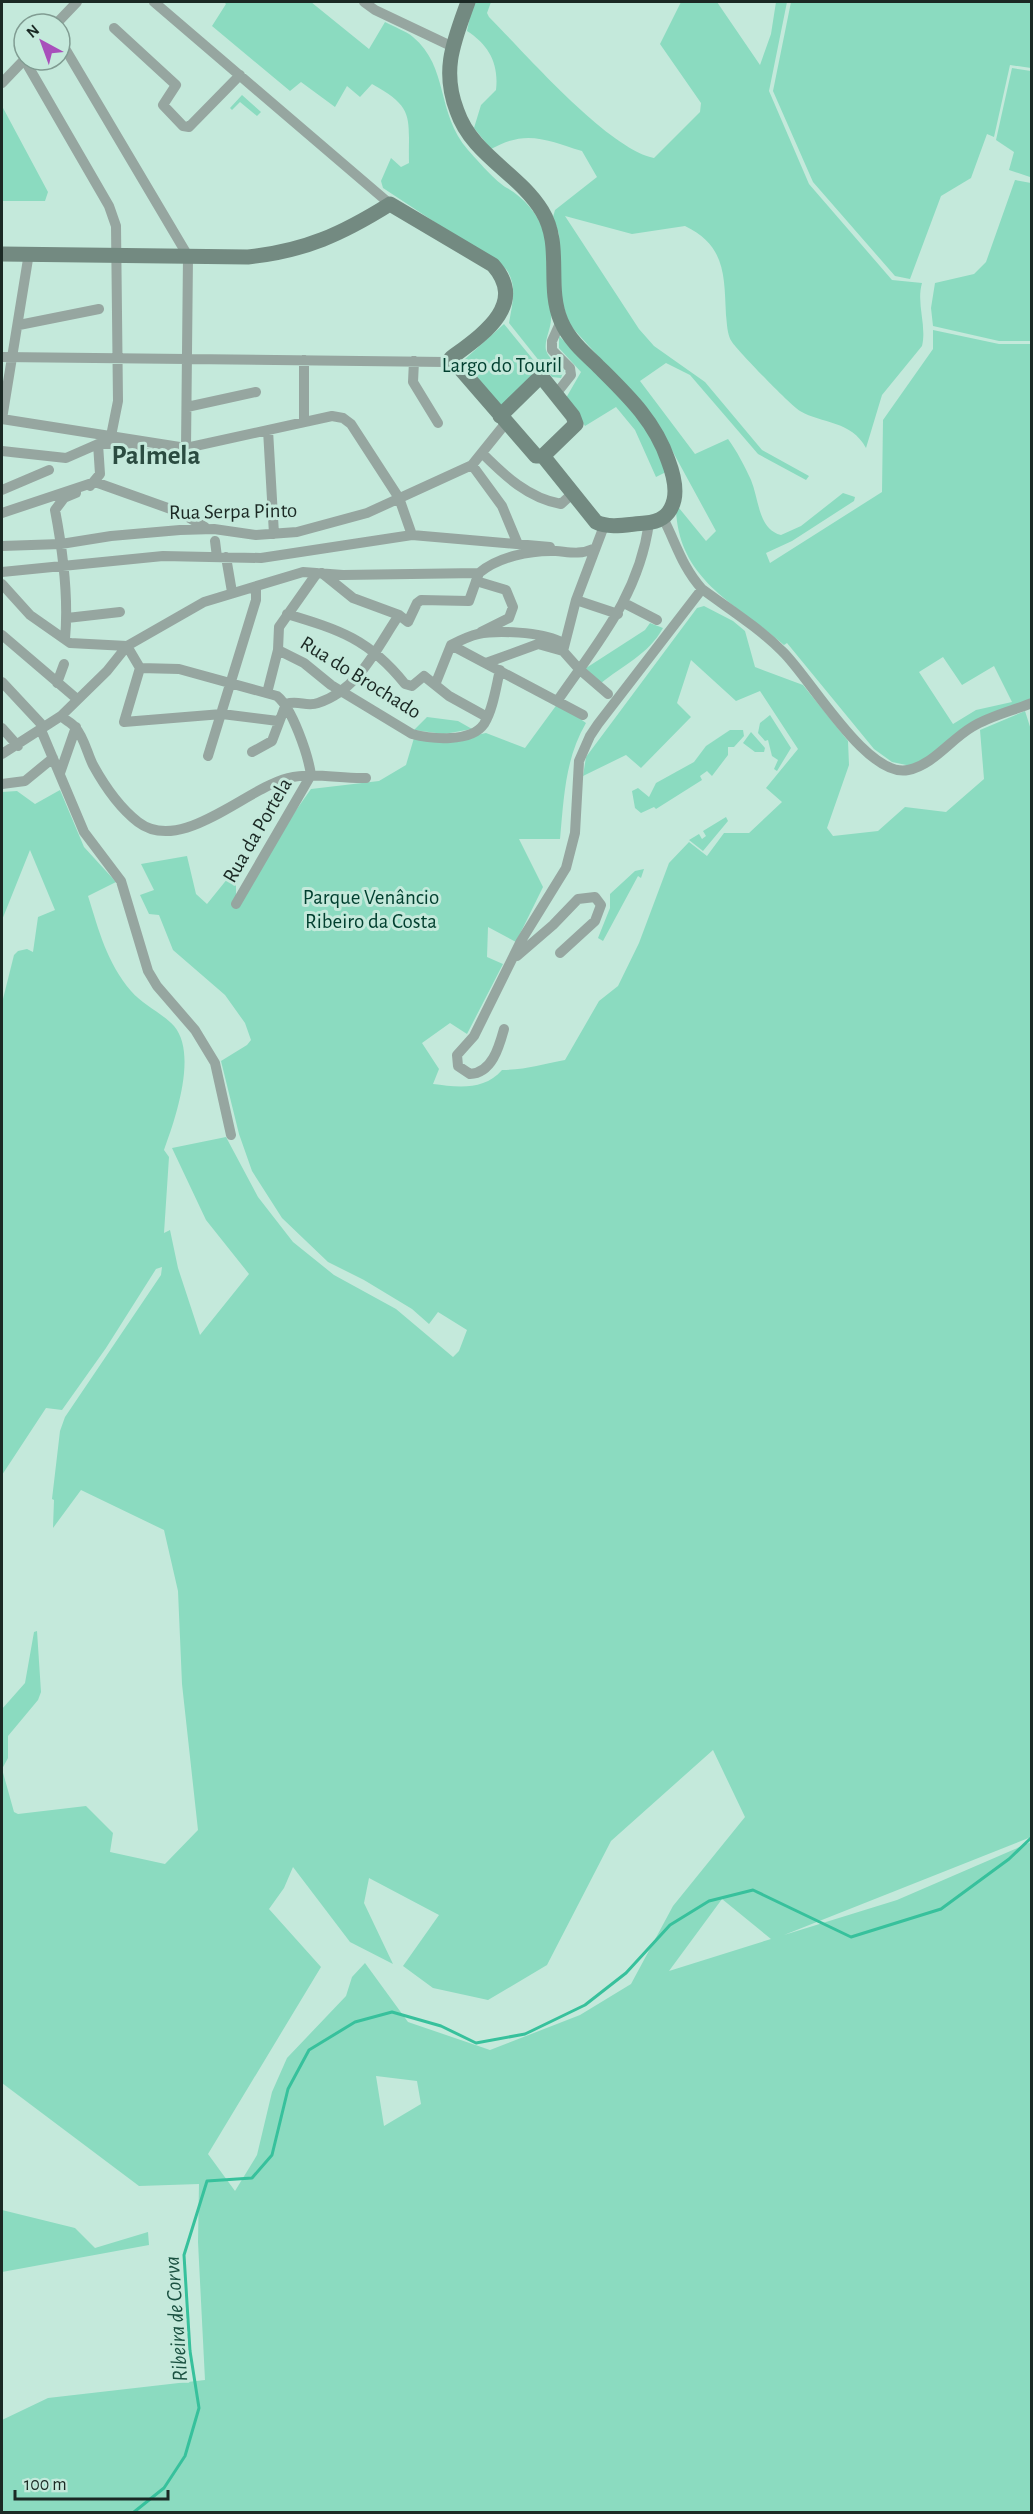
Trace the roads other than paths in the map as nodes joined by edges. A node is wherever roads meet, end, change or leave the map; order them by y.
1 (154, 2) edge
2 (364, 2) edge
3 (468, 2) edge
4 (114, 28) dead end
5 (451, 46) junction
6 (72, 60) edge
7 (32, 72) edge
8 (240, 75) junction
9 (390, 204) junction
10 (28, 253) junction
11 (2, 254) edge
12 (116, 254) junction
13 (188, 256) junction
14 (99, 309) dead end
15 (561, 321) junction
16 (19, 326) junction
17 (7, 357) edge
18 (118, 358) junction
19 (451, 358) junction
20 (187, 359) junction
21 (304, 360) junction
22 (414, 361) junction
23 (256, 392) dead end
24 (556, 394) junction
25 (187, 407) junction
26 (2, 419) edge
27 (502, 420) junction
28 (304, 422) junction
29 (438, 423) dead end
30 (268, 430) junction
31 (111, 436) junction
32 (98, 444) junction
33 (186, 448) junction
34 (2, 451) edge
35 (482, 453) junction
36 (543, 456) junction
37 (472, 465) junction
38 (49, 470) dead end
39 (95, 482) junction
40 (4, 489) edge
41 (572, 494) junction
42 (399, 498) junction
43 (14, 508) junction
44 (2, 513) edge
45 (656, 520) junction
46 (604, 526) junction
47 (214, 529) junction
48 (274, 534) junction
49 (412, 535) junction
50 (215, 541) dead end
51 (517, 542) junction
52 (61, 544) junction
53 (2, 546) edge
54 (593, 549) junction
55 (571, 552) junction
56 (221, 557) junction
57 (64, 568) junction
58 (2, 572) edge
59 (320, 573) junction
60 (480, 574) junction
61 (2, 584) edge
62 (256, 587) junction
63 (702, 589) junction
64 (232, 592) junction
65 (576, 600) junction
66 (624, 603) junction
67 (120, 612) dead end
68 (287, 614) junction
69 (618, 614) junction
70 (67, 618) junction
71 (403, 618) junction
72 (657, 620) dead end
73 (478, 634) junction
74 (2, 635) edge
75 (65, 639) junction
76 (451, 645) junction
77 (127, 646) junction
78 (278, 650) junction
79 (563, 651) junction
80 (376, 653) junction
81 (486, 663) junction
82 (64, 664) dead end
83 (140, 668) junction
84 (579, 669) junction
85 (500, 670) junction
86 (2, 682) edge
87 (229, 682) junction
88 (57, 683) junction
89 (435, 685) junction
90 (341, 691) junction
91 (267, 693) junction
92 (608, 694) dead end
93 (77, 699) junction
94 (558, 700) junction
95 (286, 704) junction
96 (1032, 704) edge
97 (222, 714) junction
98 (583, 715) dead end
99 (61, 716) junction
100 (487, 717) junction
101 (278, 721) junction
102 (2, 728) edge
103 (75, 728) junction
104 (42, 729) junction
105 (18, 746) junction
106 (252, 752) dead end
107 (2, 754) edge
108 (208, 756) dead end
109 (53, 758) junction
110 (60, 773) junction
111 (311, 775) junction
112 (366, 778) dead end
113 (2, 784) edge
114 (236, 904) dead end
115 (560, 953) dead end
116 (510, 963) junction
117 (504, 1029) dead end
118 (231, 1135) dead end

1 - 8 street
2 - 5 street
3 - 5 street
4 - 8 street
5 - 15 street
6 - 13 street
7 - 12 street
8 - 9 street
9 - 13 street
9 - 19 street
10 - 11 street
10 - 12 street
10 - 16 street
12 - 13 street
12 - 18 street
13 - 20 street
14 - 16 street
15 - 24 street
15 - 45 street
16 - 17 street
17 - 18 street
17 - 26 street
18 - 20 street
18 - 31 street
19 - 22 street
19 - 27 street
20 - 21 street
20 - 25 street
21 - 22 street
21 - 28 street
22 - 29 street
23 - 25 street
24 - 27 street
24 - 36 street
25 - 33 street
26 - 31 street
27 - 35 street, Rua Serpa Pinto
27 - 36 street
28 - 30 street
28 - 42 street
30 - 33 street
30 - 48 street
31 - 33 street
32 - 33 street
32 - 34 street
32 - 39 street
35 - 37 street, Rua Serpa Pinto
35 - 41 street
36 - 41 street
37 - 42 street, Rua Serpa Pinto
37 - 51 street
38 - 40 street
39 - 43 street
39 - 47 street
39 - 52 street
40 - 43 street
41 - 46 street
42 - 48 street, Rua Serpa Pinto
42 - 49 street
43 - 44 street
45 - 46 street
45 - 63 street
45 - 66 street
46 - 54 street
47 - 48 street, Rua Serpa Pinto
47 - 52 street, Rua Serpa Pinto
49 - 51 street
49 - 56 street
50 - 56 street
51 - 55 street
52 - 53 street, Rua Serpa Pinto
52 - 57 street
54 - 55 street
54 - 65 street
55 - 60 street
56 - 57 street
56 - 64 street
57 - 58 street
57 - 70 street
59 - 60 street
59 - 62 street
59 - 68 street
59 - 71 street
60 - 71 street
60 - 73 street
61 - 75 street
62 - 64 street
62 - 87 street
63 - 96 street
63 - 116 street
64 - 77 street
65 - 69 street
65 - 79 street
66 - 69 street
66 - 72 street
67 - 70 street
68 - 78 street
68 - 80 street
69 - 84 street
70 - 75 street
71 - 80 street
73 - 76 street
73 - 79 street
74 - 88 street
75 - 77 street
76 - 81 street
76 - 89 street
77 - 83 street
77 - 93 street
78 - 90 street, Rua do Brochado
78 - 91 street
79 - 81 street
79 - 84 street
80 - 89 street
80 - 90 street
81 - 85 street
82 - 88 street
83 - 87 street
83 - 97 street
84 - 92 street
84 - 94 street
85 - 94 street
85 - 100 street
86 - 104 street
87 - 91 street
87 - 97 street
88 - 93 street
89 - 100 street
90 - 95 street
90 - 100 street, Rua do Brochado
91 - 95 street
93 - 99 street
94 - 98 street
95 - 101 street
95 - 111 street
97 - 101 street
97 - 108 street
99 - 103 street
99 - 104 street
101 - 106 street
102 - 105 street
103 - 110 street
103 - 111 street
104 - 105 street
104 - 109 street
105 - 107 street
109 - 110 street
109 - 113 street
110 - 118 street
111 - 112 street
111 - 114 street, Rua da Portela
115 - 116 street
116 - 117 street

